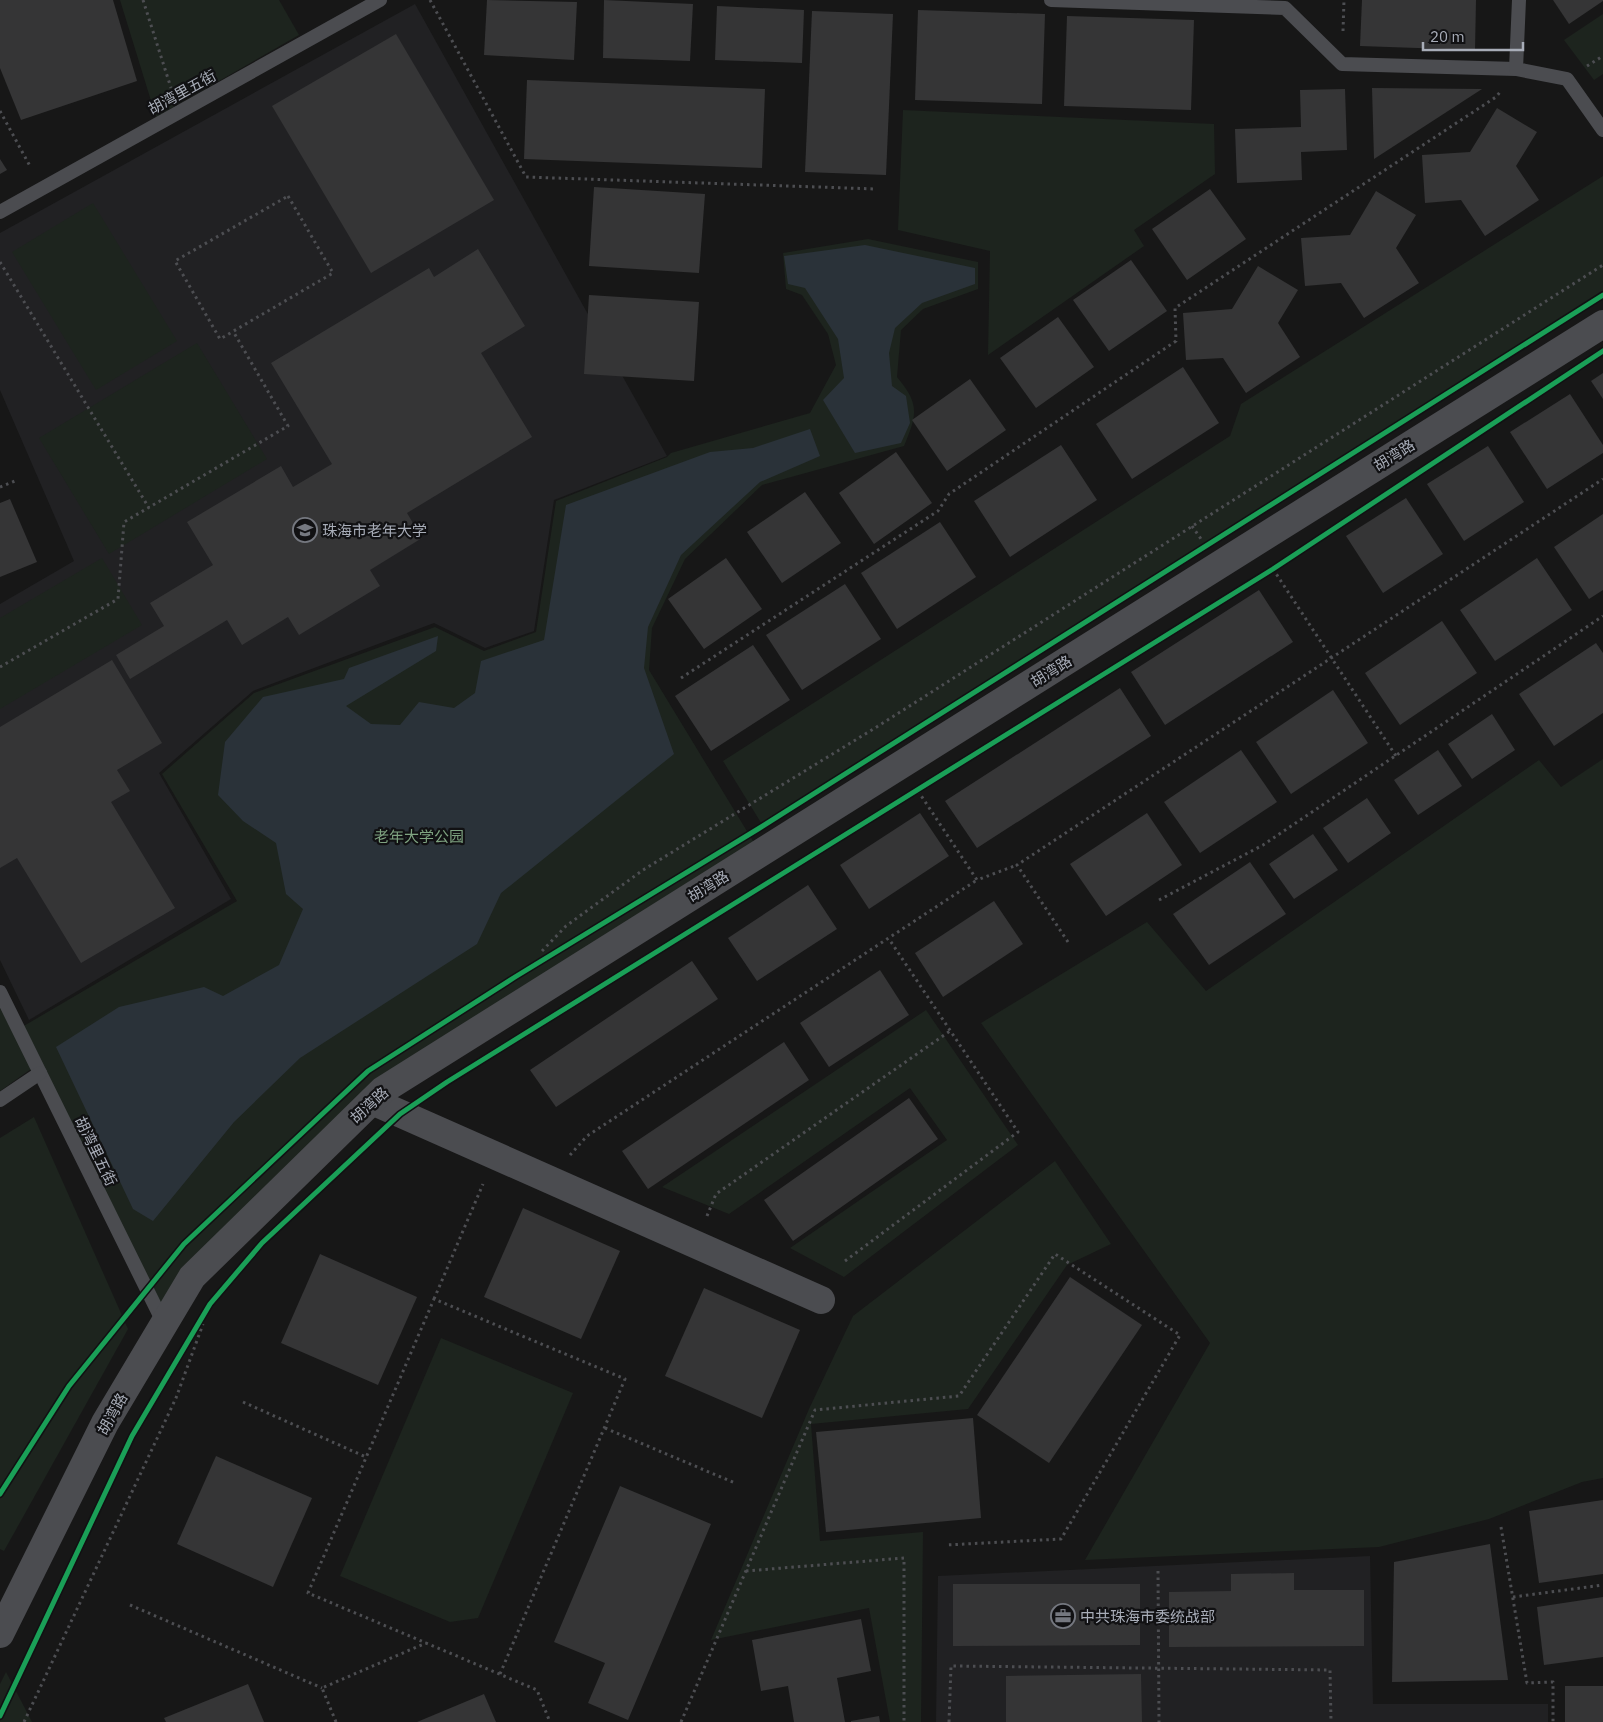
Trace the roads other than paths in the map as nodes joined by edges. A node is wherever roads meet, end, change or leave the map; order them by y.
1 (380, 0) edge
2 (1051, 0) edge
3 (1519, 0) edge
4 (1516, 69) junction
5 (1603, 130) edge
6 (0, 212) edge
7 (1603, 324) edge
8 (0, 992) edge
9 (40, 1072) junction
10 (0, 1100) edge
11 (372, 1101) junction
12 (821, 1300) dead end
13 (164, 1324) junction
14 (0, 1634) edge

1 - 6 lane, 胡湾里五街
2 - 4 lane
3 - 4 lane
4 - 5 lane
7 - 11 street, 胡湾路
8 - 9 lane, 胡湾里五街
9 - 10 lane
9 - 13 lane, 胡湾里五街
11 - 12 street
11 - 13 street, 胡湾路
13 - 14 street, 胡湾路

